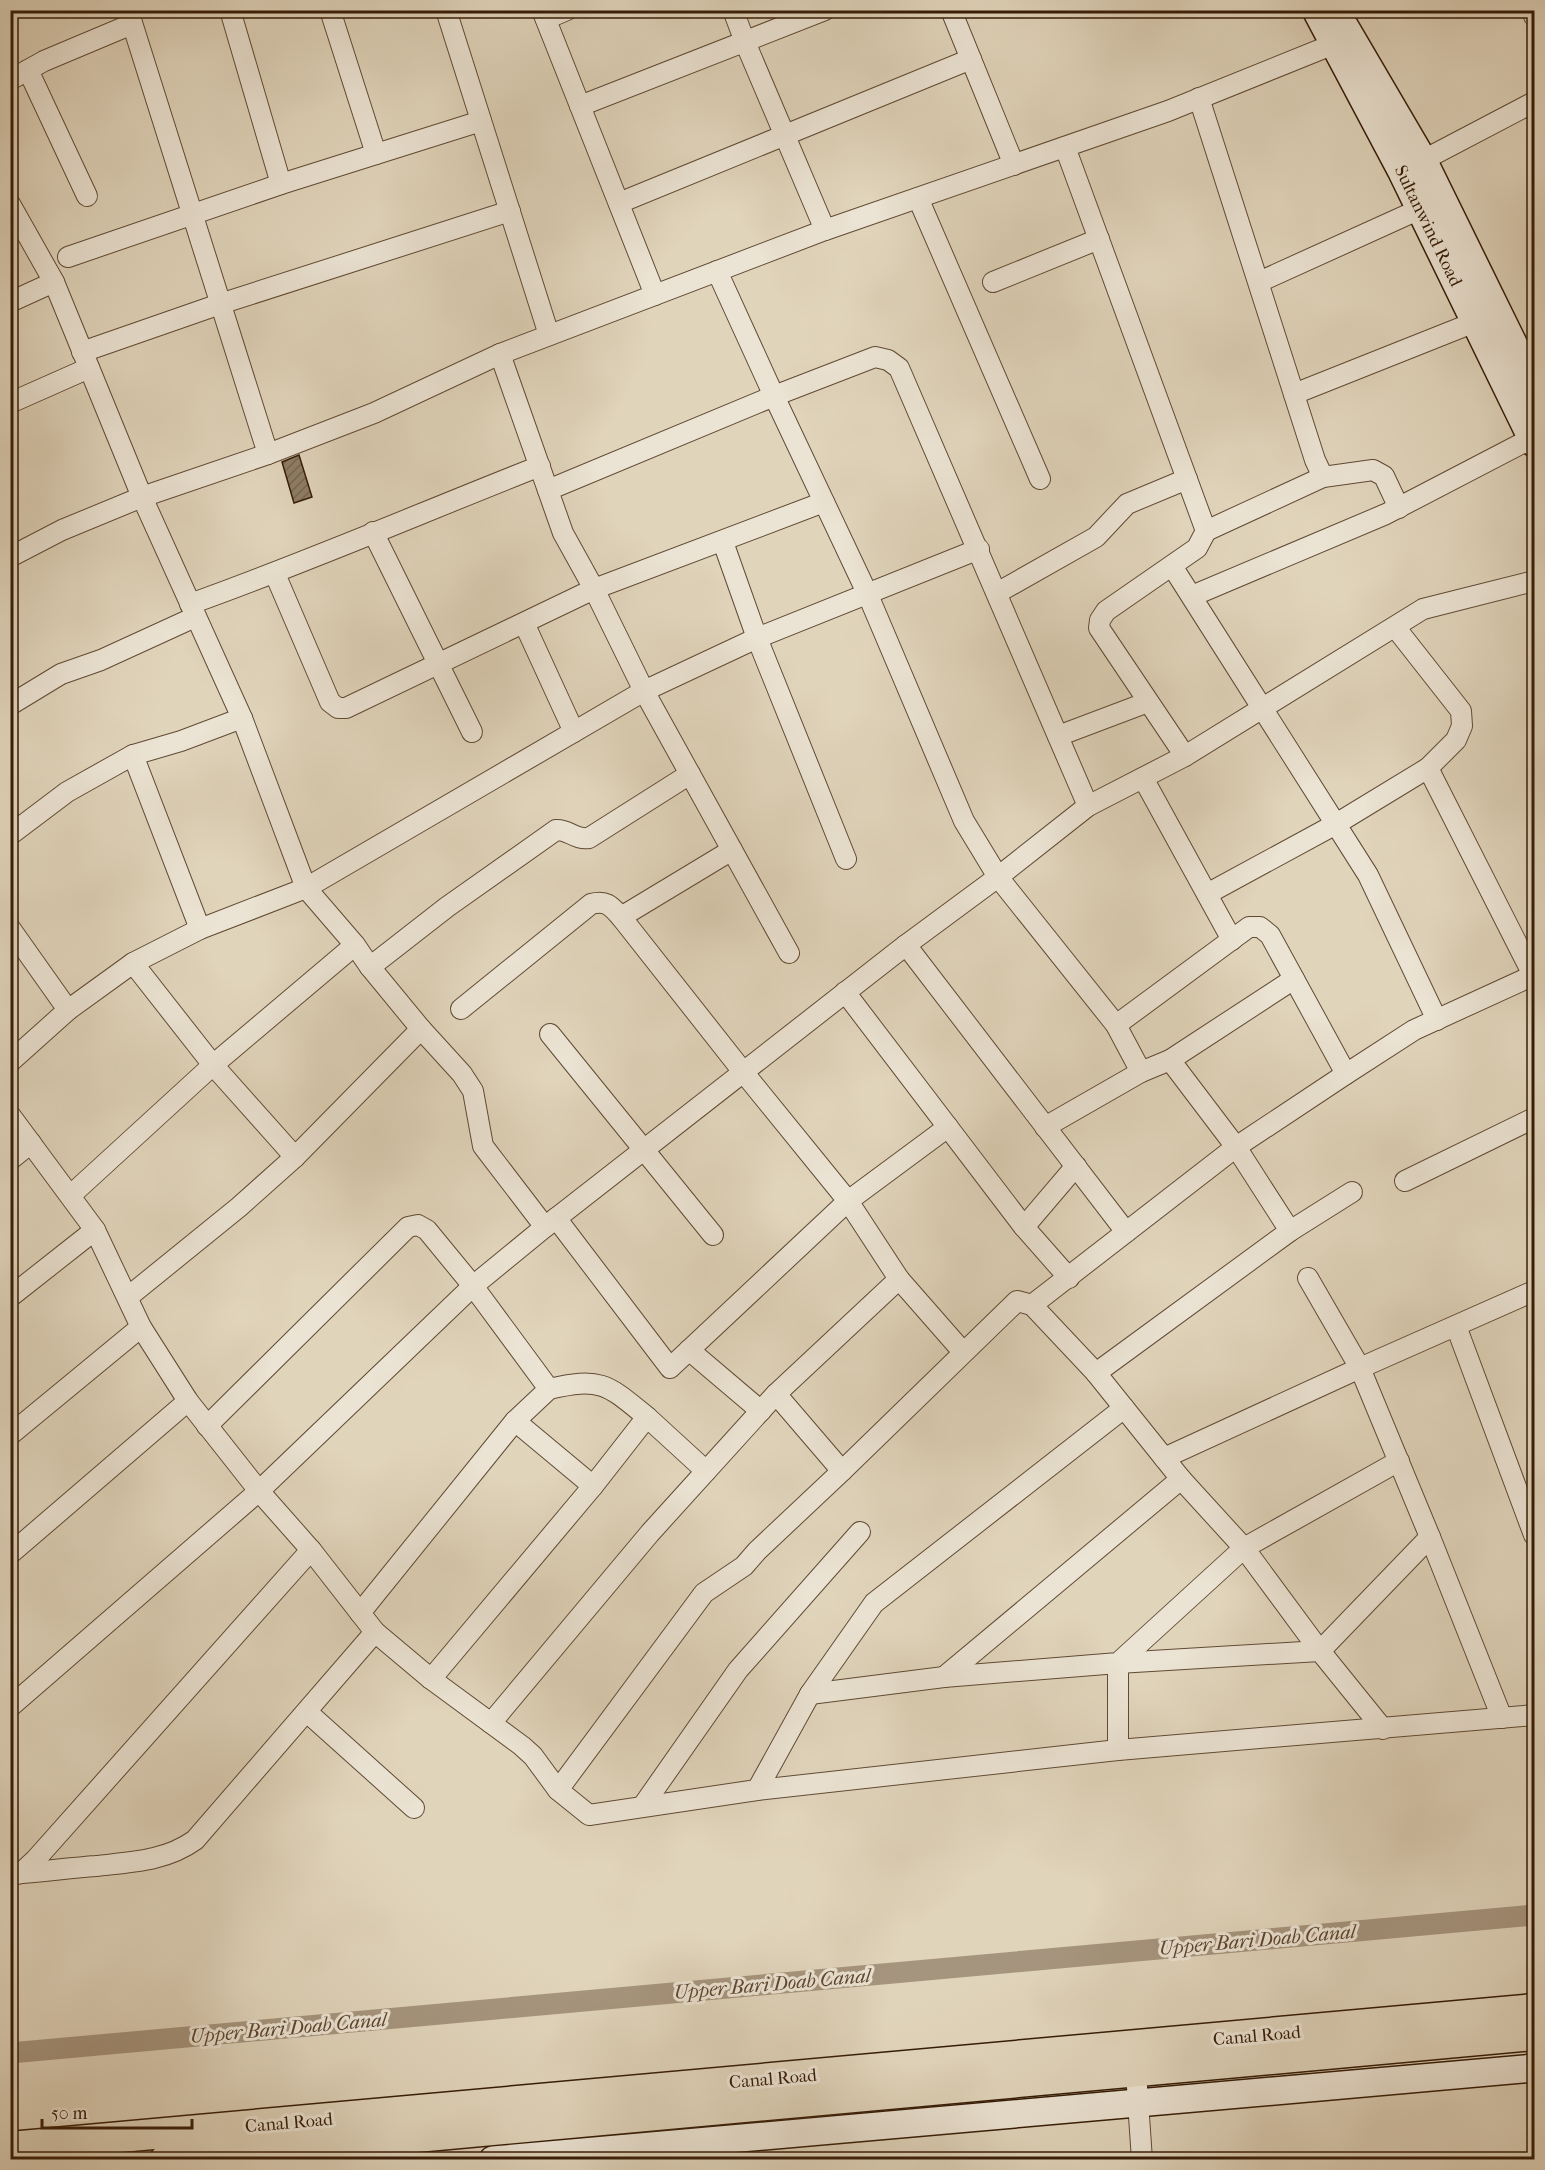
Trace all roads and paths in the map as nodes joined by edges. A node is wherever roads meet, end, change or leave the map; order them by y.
1 (230, 10) edge
2 (330, 10) edge
3 (446, 10) edge
4 (567, 10) edge
5 (733, 10) edge
6 (825, 10) edge
7 (951, 10) edge
8 (1316, 10) edge
9 (1335, 10) edge
10 (1532, 10) edge
11 (544, 15) edge
12 (1534, 16) edge
13 (130, 17) edge
14 (744, 42) junction
15 (1334, 44) junction
16 (971, 59) junction
17 (28, 70) junction
18 (10, 80) edge
19 (1199, 98) junction
20 (1534, 102) edge
21 (580, 105) junction
22 (481, 121) junction
23 (784, 135) junction
24 (1065, 147) junction
25 (376, 154) junction
26 (1014, 165) junction
27 (1412, 166) junction
28 (281, 184) junction
29 (87, 196) dead end
30 (918, 198) junction
31 (619, 203) junction
32 (10, 204) edge
33 (1420, 209) junction
34 (510, 211) junction
35 (192, 215) junction
36 (825, 230) junction
37 (1099, 239) junction
38 (68, 257) dead end
39 (717, 271) junction
40 (54, 282) junction
41 (993, 282) dead end
42 (1258, 282) junction
43 (655, 295) junction
44 (10, 302) edge
45 (220, 304) junction
46 (1475, 322) junction
47 (549, 335) junction
48 (500, 354) junction
49 (86, 360) junction
50 (1534, 386) edge
51 (1294, 394) junction
52 (774, 396) junction
53 (10, 403) edge
54 (1534, 440) edge
55 (268, 454) junction
56 (540, 466) junction
57 (1323, 477) junction
58 (1040, 479) dead end
59 (1187, 479) junction
60 (548, 490) junction
61 (142, 497) junction
62 (824, 502) junction
63 (1399, 508) junction
64 (1206, 531) junction
65 (373, 532) junction
66 (723, 542) junction
67 (979, 549) junction
68 (10, 557) edge
69 (1172, 566) junction
70 (275, 574) junction
71 (1534, 581) edge
72 (594, 589) junction
73 (997, 593) junction
74 (868, 595) junction
75 (1192, 596) junction
76 (193, 610) junction
77 (524, 622) junction
78 (1395, 627) junction
79 (757, 638) junction
80 (437, 664) junction
81 (644, 691) junction
82 (1148, 702) junction
83 (10, 705) edge
84 (1263, 708) junction
85 (242, 718) junction
86 (472, 732) dead end
87 (574, 732) junction
88 (1058, 736) junction
89 (133, 755) junction
90 (1185, 756) junction
91 (1428, 768) junction
92 (690, 774) junction
93 (1143, 778) junction
94 (1088, 806) junction
95 (1336, 824) junction
96 (10, 835) edge
97 (732, 850) junction
98 (846, 859) dead end
99 (998, 877) junction
100 (306, 888) junction
101 (1207, 894) junction
102 (621, 917) junction
103 (10, 928) edge
104 (200, 929) junction
105 (1232, 940) junction
106 (355, 945) junction
107 (906, 945) junction
108 (789, 953) dead end
109 (133, 963) junction
110 (370, 967) junction
111 (1534, 975) edge
112 (1294, 980) junction
113 (845, 992) junction
114 (461, 1009) dead end
115 (68, 1010) junction
116 (1437, 1020) junction
117 (1116, 1025) junction
118 (421, 1029) junction
119 (550, 1034) dead end
120 (1170, 1060) junction
121 (10, 1062) edge
122 (213, 1065) junction
123 (1141, 1072) junction
124 (744, 1073) junction
125 (1346, 1074) junction
126 (10, 1115) edge
127 (1534, 1118) edge
128 (948, 1127) junction
129 (1045, 1127) junction
130 (31, 1143) junction
131 (1236, 1147) junction
132 (643, 1149) junction
133 (295, 1157) junction
134 (10, 1160) edge
135 (1076, 1166) junction
136 (1405, 1181) dead end
137 (1353, 1192) dead end
138 (71, 1195) junction
139 (848, 1200) junction
140 (551, 1222) junction
141 (1024, 1227) junction
142 (95, 1230) junction
143 (1290, 1231) junction
144 (1126, 1233) junction
145 (713, 1235) dead end
146 (1069, 1278) junction
147 (1308, 1278) dead end
148 (899, 1279) junction
149 (473, 1286) junction
150 (1534, 1292) edge
151 (10, 1297) edge
152 (128, 1297) junction
153 (1032, 1305) junction
154 (1456, 1326) junction
155 (141, 1327) junction
156 (689, 1350) junction
157 (963, 1352) junction
158 (1360, 1368) junction
159 (1096, 1373) junction
160 (549, 1389) junction
161 (776, 1394) junction
162 (188, 1401) junction
163 (1124, 1408) junction
164 (761, 1411) junction
165 (647, 1418) junction
166 (515, 1421) junction
167 (207, 1426) junction
168 (10, 1435) edge
169 (1164, 1458) junction
170 (1399, 1461) junction
171 (842, 1471) junction
172 (706, 1472) junction
173 (1181, 1479) junction
174 (593, 1486) junction
175 (259, 1491) junction
176 (860, 1532) dead end
177 (1534, 1535) edge
178 (1430, 1537) junction
179 (1244, 1548) junction
180 (311, 1550) junction
181 (10, 1554) edge
182 (360, 1613) junction
183 (375, 1632) junction
184 (1320, 1651) junction
185 (1118, 1663) junction
186 (944, 1677) junction
187 (431, 1679) junction
188 (810, 1694) junction
189 (10, 1707) edge
190 (307, 1712) junction
191 (1534, 1715) edge
192 (1502, 1718) junction
193 (491, 1723) junction
194 (1383, 1728) junction
195 (1118, 1750) junction
196 (558, 1790) junction
197 (757, 1790) junction
198 (642, 1807) junction
199 (414, 1808) dead end
200 (16, 1874) edge
201 (1534, 2009) edge
202 (1534, 2035) edge
203 (1534, 2068) edge
204 (1136, 2072) junction
205 (1138, 2103) junction
206 (10, 2148) edge
207 (165, 2160) edge
208 (493, 2160) edge
209 (1142, 2160) edge

1 - 28 street
2 - 25 street
3 - 22 street
4 - 11 street
5 - 14 street
6 - 14 street
7 - 16 street
8 - 15 street, Sultanwind Road
9 - 27 street
10 - 12 street
11 - 21 street
13 - 17 street
13 - 35 street
14 - 21 street
14 - 23 street
15 - 19 street
15 - 27 street, Sultanwind Road
16 - 23 street
16 - 26 street
17 - 18 street
17 - 29 street
19 - 24 street
19 - 42 street
20 - 27 street
21 - 31 street
22 - 25 street
22 - 34 street
23 - 31 street
23 - 36 street
24 - 26 street
24 - 37 street
25 - 28 street
26 - 30 street
27 - 33 street, Sultanwind Road
27 - 50 street
28 - 35 street
30 - 36 street
30 - 58 street
31 - 43 street
32 - 40 street
33 - 42 street
33 - 46 street, Sultanwind Road
34 - 45 street
34 - 47 street
35 - 38 street
35 - 45 street
36 - 39 street
37 - 41 street
37 - 59 street
39 - 43 street
39 - 52 street
40 - 44 street
40 - 49 street
42 - 51 street
43 - 47 street
45 - 49 street
45 - 55 street
46 - 51 street
46 - 54 street, Sultanwind Road
47 - 48 street
48 - 55 street
48 - 56 street
49 - 53 street
49 - 61 street
51 - 57 street
52 - 60 street
52 - 62 street
52 - 67 street
54 - 63 street
55 - 61 street
56 - 60 street
56 - 65 street
57 - 63 street
57 - 64 street
59 - 64 street
59 - 73 street
60 - 72 street
61 - 68 street
61 - 76 street
62 - 66 street
62 - 74 street
63 - 75 street
64 - 69 street
65 - 70 street
65 - 80 street
66 - 72 street
66 - 79 street
67 - 73 street
67 - 74 street
69 - 75 street
69 - 82 street
70 - 76 street
70 - 80 street
71 - 78 street
72 - 77 street
72 - 81 street
73 - 88 street
74 - 79 street
74 - 99 street
75 - 84 street
76 - 83 street
76 - 85 street
77 - 80 street
77 - 87 street
78 - 84 street
78 - 91 street
79 - 81 street
79 - 98 street
80 - 86 street
81 - 87 street
81 - 92 street
82 - 88 street
82 - 90 street
84 - 90 street
84 - 95 street
85 - 89 street
85 - 100 street
87 - 100 street
88 - 94 street
89 - 96 street
89 - 104 street
90 - 93 street
91 - 95 street
91 - 111 street
92 - 97 street
92 - 110 street
93 - 94 street
93 - 101 street
94 - 99 street
95 - 101 street
95 - 116 street
97 - 102 street
97 - 108 street
99 - 107 street
99 - 117 street
100 - 104 street
100 - 106 street
101 - 105 street
102 - 114 street
102 - 124 street
103 - 115 street
104 - 109 street
105 - 112 street
105 - 117 street
106 - 110 street
106 - 122 street
107 - 113 street
107 - 129 street
109 - 115 street
109 - 122 street
110 - 118 street
111 - 116 street
112 - 120 street
112 - 125 street
113 - 124 street
113 - 128 street
115 - 121 street
116 - 125 street
117 - 123 street
118 - 133 street
118 - 140 street
119 - 132 street
120 - 123 street
120 - 131 street
122 - 133 street
122 - 138 street
123 - 129 street
124 - 132 street
124 - 139 street
125 - 131 street
126 - 130 street
127 - 136 street
128 - 139 street
128 - 141 street
129 - 135 street
130 - 134 street
130 - 138 street
131 - 143 street
131 - 144 street
132 - 140 street
132 - 145 street
133 - 152 street
135 - 141 street
135 - 144 street
137 - 143 street
138 - 142 street
139 - 148 street
139 - 156 street
140 - 149 street
140 - 156 street
141 - 146 street
142 - 151 street
142 - 152 street
143 - 159 street
144 - 146 street
146 - 153 street
147 - 158 street
148 - 157 street
148 - 161 street
149 - 160 street
149 - 167 street
149 - 175 street
150 - 154 street
152 - 155 street
153 - 157 street
153 - 159 street
154 - 158 street
154 - 177 street
155 - 162 street
155 - 168 street
156 - 164 street
157 - 171 street
158 - 169 street
158 - 170 street
159 - 163 street
160 - 165 street
160 - 166 street
161 - 164 street
161 - 171 street
162 - 167 street
162 - 181 street
163 - 169 street
163 - 188 street
164 - 172 street
165 - 172 street
165 - 174 street
166 - 174 street
166 - 182 street
167 - 175 street
169 - 173 street
170 - 178 street
170 - 179 street
171 - 196 street
172 - 193 street
173 - 179 street
173 - 186 street
174 - 187 street
175 - 180 street
175 - 189 street
176 - 198 street
178 - 184 street
178 - 192 street
179 - 184 street
179 - 185 street
180 - 182 street
180 - 200 street
182 - 183 street
183 - 187 street
183 - 190 street
184 - 185 street
184 - 194 street
185 - 186 street
185 - 195 street
186 - 188 street
187 - 193 street
188 - 197 street
190 - 199 street
190 - 200 street
191 - 192 street
192 - 194 street
193 - 196 street
194 - 195 street
195 - 197 street
196 - 198 street
197 - 198 street
201 - 206 main road, Canal Road
202 - 204 main road, Canal Road
203 - 205 street
204 - 205 street
204 - 207 main road, Canal Road
205 - 208 street
205 - 209 street

